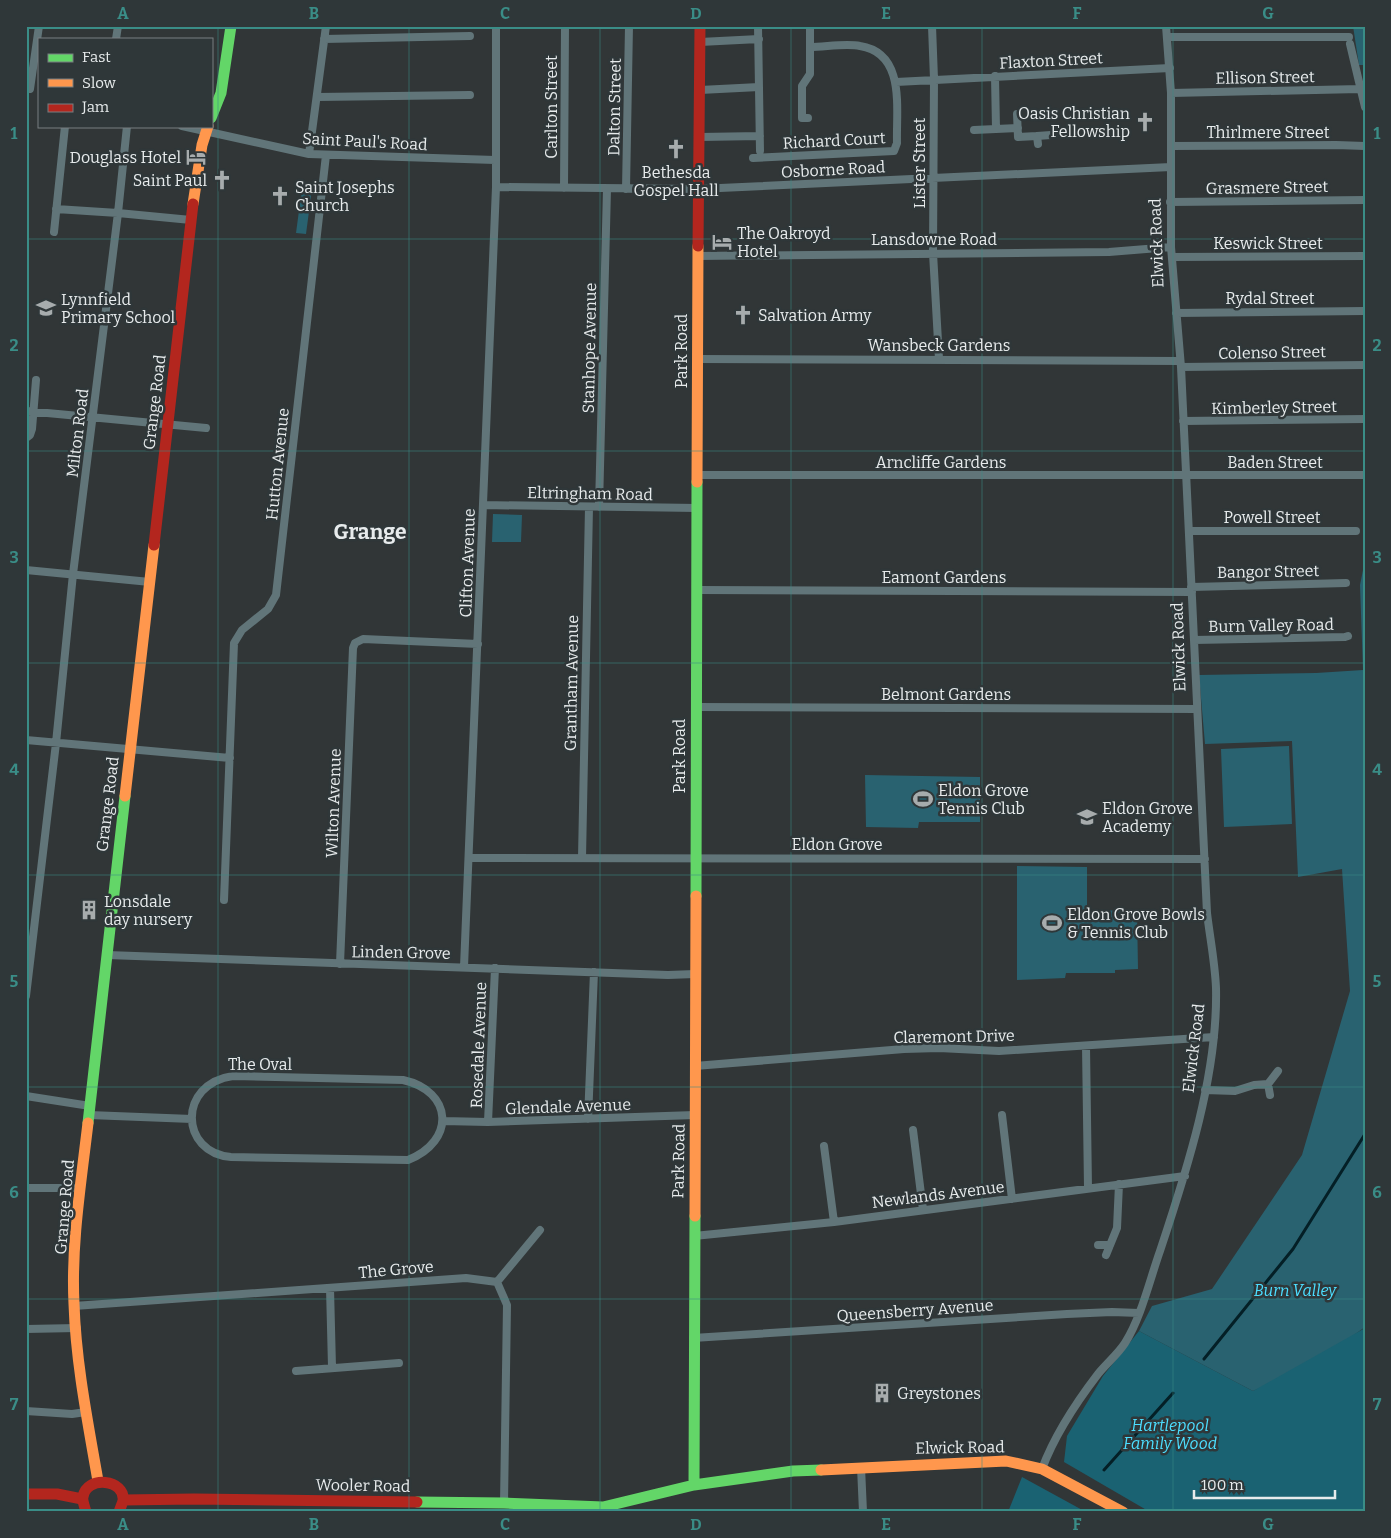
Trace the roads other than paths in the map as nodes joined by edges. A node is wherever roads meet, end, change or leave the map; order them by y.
1 (39, 26) edge
2 (230, 26) edge
3 (326, 26) edge
4 (496, 26) edge
5 (565, 26) edge
6 (629, 26) edge
7 (700, 26) edge
8 (758, 26) edge
9 (810, 26) edge
10 (932, 26) edge
11 (1166, 26) edge
12 (470, 36) dead end
13 (1167, 36) junction
14 (324, 39) junction
15 (759, 39) junction
16 (700, 42) junction
17 (810, 48) junction
18 (1170, 68) junction
19 (994, 76) junction
20 (934, 79) junction
21 (896, 82) junction
22 (759, 87) junction
23 (1360, 88) junction
24 (28, 89) edge
25 (700, 90) junction
26 (1171, 93) junction
27 (470, 95) dead end
28 (317, 97) junction
29 (1365, 107) edge
30 (1017, 114) dead end
31 (212, 116) edge
32 (808, 118) dead end
33 (65, 128) edge
34 (127, 128) edge
35 (1018, 128) junction
36 (207, 129) edge
37 (996, 129) junction
38 (974, 130) dead end
39 (1051, 135) dead end
40 (760, 136) junction
41 (1037, 136) junction
42 (700, 138) junction
43 (1038, 144) dead end
44 (1171, 146) junction
45 (1365, 146) edge
46 (760, 151) dead end
47 (310, 154) junction
48 (326, 156) junction
49 (753, 158) dead end
50 (495, 160) junction
51 (1171, 167) junction
52 (933, 179) junction
53 (496, 187) junction
54 (564, 188) junction
55 (607, 189) junction
56 (626, 189) junction
57 (698, 189) junction
58 (1365, 200) edge
59 (1170, 202) junction
60 (56, 209) junction
61 (118, 213) junction
62 (191, 220) junction
63 (54, 232) dead end
64 (1171, 247) junction
65 (933, 253) junction
66 (698, 256) junction
67 (1365, 256) edge
68 (1172, 257) junction
69 (1365, 311) edge
70 (1176, 312) junction
71 (697, 359) junction
72 (939, 359) junction
73 (1180, 364) junction
74 (1365, 365) edge
75 (36, 380) dead end
76 (30, 411) edge
77 (93, 416) junction
78 (1365, 419) edge
79 (1183, 421) junction
80 (168, 424) junction
81 (206, 428) dead end
82 (26, 438) edge
83 (697, 475) junction
84 (1365, 475) edge
85 (1186, 476) junction
86 (483, 505) junction
87 (588, 507) junction
88 (599, 507) junction
89 (697, 508) junction
90 (1189, 531) junction
91 (1356, 531) dead end
92 (26, 570) edge
93 (73, 574) junction
94 (150, 582) junction
95 (1346, 583) dead end
96 (1191, 589) junction
97 (697, 590) junction
98 (1348, 636) dead end
99 (1194, 640) junction
100 (478, 644) junction
101 (696, 707) junction
102 (1196, 709) junction
103 (26, 740) edge
104 (56, 742) junction
105 (130, 749) junction
106 (230, 758) junction
107 (469, 858) junction
108 (582, 858) junction
109 (696, 858) junction
110 (1205, 859) junction
111 (224, 900) dead end
112 (26, 914) edge
113 (35, 915) junction
114 (107, 955) junction
115 (340, 964) junction
116 (464, 967) junction
117 (495, 968) junction
118 (594, 972) junction
119 (695, 974) junction
120 (26, 996) edge
121 (1214, 1037) junction
122 (1086, 1046) junction
123 (695, 1066) junction
124 (1278, 1071) dead end
125 (1268, 1084) junction
126 (1205, 1090) junction
127 (1270, 1094) dead end
128 (26, 1096) edge
129 (89, 1111) junction
130 (695, 1115) junction
131 (1002, 1115) dead end
132 (192, 1119) junction
133 (588, 1119) junction
134 (442, 1122) junction
135 (488, 1122) junction
136 (913, 1130) dead end
137 (824, 1146) dead end
138 (1185, 1176) junction
139 (1119, 1184) junction
140 (26, 1188) edge
141 (81, 1188) junction
142 (1088, 1188) junction
143 (1012, 1199) junction
144 (923, 1210) junction
145 (834, 1222) junction
146 (540, 1230) dead end
147 (694, 1236) junction
148 (1098, 1245) dead end
149 (1110, 1245) junction
150 (1106, 1255) dead end
151 (497, 1282) junction
152 (330, 1288) junction
153 (74, 1306) junction
154 (1139, 1313) junction
155 (77, 1328) junction
156 (26, 1329) edge
157 (693, 1338) junction
158 (399, 1363) dead end
159 (332, 1367) junction
160 (296, 1370) dead end
161 (26, 1411) edge
162 (86, 1412) junction
163 (861, 1467) junction
164 (1042, 1468) junction
165 (98, 1481) junction
166 (694, 1485) junction
167 (26, 1494) edge
168 (82, 1499) junction
169 (123, 1500) junction
170 (504, 1503) junction
171 (603, 1509) edge
172 (86, 1512) edge
173 (119, 1512) edge
174 (863, 1512) edge
175 (1123, 1512) edge

1 - 24 street
2 - 31 street
3 - 14 street
4 - 50 street, Clifton Avenue
5 - 54 street, Carlton Street
6 - 56 street, Dalton Street
7 - 16 street, Park Road
8 - 15 street
9 - 17 street, Richard Court
10 - 20 street, Lister Street
11 - 13 street, Elwick Road
12 - 14 street
13 - 18 street, Elwick Road
13 - 23 street
14 - 28 street
15 - 16 street
15 - 22 street
16 - 25 street, Park Road
17 - 21 street, Richard Court
17 - 32 street, Richard Court
18 - 19 street, Flaxton Street
18 - 26 street, Elwick Road
19 - 20 street, Flaxton Street
19 - 37 street
20 - 21 street, Flaxton Street
20 - 52 street, Lister Street
21 - 49 street, Richard Court
22 - 25 street
22 - 40 street
23 - 26 street, Ellison Street
23 - 29 street
25 - 42 street, Park Road
26 - 44 street, Elwick Road
27 - 28 street
28 - 47 street
30 - 35 street
33 - 60 street
34 - 61 street, Milton Road
35 - 37 street
35 - 41 street
36 - 47 street, Saint Paul's Road
36 - 62 street, Grange Road
37 - 38 street
39 - 41 street
40 - 42 street
40 - 46 street
41 - 43 street
42 - 57 street, Park Road
44 - 45 street, Thirlmere Street
44 - 51 street, Elwick Road
47 - 48 street, Saint Paul's Road
48 - 50 street, Saint Paul's Road
48 - 106 street, Hutton Avenue
50 - 53 street, Clifton Avenue
51 - 52 street, Osborne Road
51 - 59 street, Elwick Road
52 - 57 street, Osborne Road
52 - 65 street, Lister Street
53 - 54 street, Osborne Road
53 - 86 street, Clifton Avenue
54 - 55 street, Osborne Road
55 - 56 street, Osborne Road
55 - 88 street, Stanhope Avenue
56 - 57 street, Osborne Road
57 - 66 street, Park Road
58 - 59 street, Grasmere Street
59 - 64 street, Elwick Road
60 - 61 street
60 - 63 street
61 - 62 street
61 - 77 street, Milton Road
62 - 80 street, Grange Road
64 - 65 street, Lansdowne Road
64 - 68 street, Elwick Road
65 - 66 street, Lansdowne Road
65 - 72 street, Lister Street
66 - 71 street, Park Road
67 - 68 street, Keswick Street
68 - 70 street, Elwick Road
69 - 70 street, Rydal Street
70 - 73 street, Elwick Road
71 - 72 street, Wansbeck Gardens
71 - 83 street, Park Road
72 - 73 street, Wansbeck Gardens
73 - 74 street, Colenso Street
73 - 79 street, Elwick Road
75 - 76 street
76 - 77 street
76 - 82 street
77 - 80 street
77 - 93 street, Milton Road
78 - 79 street, Kimberley Street
79 - 85 street, Elwick Road
80 - 81 street
80 - 94 street, Grange Road
83 - 85 street, Arncliffe Gardens
83 - 89 street, Park Road
84 - 85 street, Baden Street
85 - 90 street, Elwick Road
86 - 87 street, Eltringham Road
86 - 100 street, Clifton Avenue
87 - 88 street, Eltringham Road
87 - 108 street, Grantham Avenue
88 - 89 street, Eltringham Road
89 - 97 street, Park Road
90 - 91 street, Powell Street
90 - 96 street, Elwick Road
92 - 93 street
93 - 94 street
93 - 104 street, Milton Road
94 - 105 street, Grange Road
95 - 96 street, Bangor Street
96 - 97 street, Eamont Gardens
96 - 99 street, Elwick Road
97 - 101 street, Park Road
98 - 99 street, Burn Valley Road
99 - 102 street, Elwick Road
100 - 107 street, Clifton Avenue
100 - 115 street, Wilton Avenue
101 - 102 street, Belmont Gardens
101 - 109 street, Park Road
102 - 110 street, Elwick Road
103 - 104 street
104 - 105 street
104 - 113 street, Milton Road
105 - 106 street
105 - 114 street, Grange Road
106 - 111 street, Hutton Avenue
107 - 108 street, Eldon Grove
107 - 116 street, Clifton Avenue
108 - 109 street, Eldon Grove
109 - 110 street, Eldon Grove
109 - 119 street, Park Road
110 - 121 street, Elwick Road
112 - 113 street
113 - 120 street, Milton Road
114 - 115 street, Linden Grove
114 - 129 street, Grange Road
115 - 116 street, Linden Grove
116 - 117 street, Linden Grove
117 - 118 street, Linden Grove
117 - 135 street, Rosedale Avenue
118 - 119 street, Linden Grove
118 - 133 street
119 - 123 street, Park Road
121 - 122 street, Claremont Drive
121 - 126 street, Elwick Road
122 - 123 street, Claremont Drive
122 - 142 street
123 - 130 street, Park Road
124 - 125 street
125 - 126 street
125 - 127 street
126 - 138 street, Elwick Road
128 - 129 street
129 - 132 street
129 - 141 street, Grange Road
130 - 133 street, Glendale Avenue
130 - 147 street, Park Road
131 - 143 street
132 - 134 street
132 - 134 street, The Oval
133 - 135 street, Glendale Avenue
134 - 135 street, Glendale Avenue
136 - 144 street
137 - 145 street
138 - 139 street, Newlands Avenue
138 - 154 street, Elwick Road
139 - 142 street, Newlands Avenue
139 - 149 street
140 - 141 street
141 - 153 street, Grange Road
142 - 143 street, Newlands Avenue
143 - 144 street, Newlands Avenue
144 - 145 street, Newlands Avenue
145 - 147 street, Newlands Avenue
146 - 151 street
147 - 157 street, Park Road
148 - 149 street
149 - 150 street
151 - 152 street, The Grove
151 - 170 street
152 - 153 street, The Grove
152 - 159 street
153 - 155 street, Grange Road
154 - 157 street, Queensberry Avenue
154 - 164 street, Elwick Road
155 - 156 street
155 - 162 street, Grange Road
157 - 166 street, Park Road
158 - 159 street
159 - 160 street
161 - 162 street
162 - 165 street, Grange Road
163 - 164 street, Elwick Road
163 - 166 street, Elwick Road
163 - 174 street
164 - 175 street
165 - 168 street
165 - 169 street
166 - 171 street, Elwick Road
167 - 168 street
168 - 172 street
169 - 170 street, Wooler Road
169 - 173 street
170 - 171 street, Wooler Road

